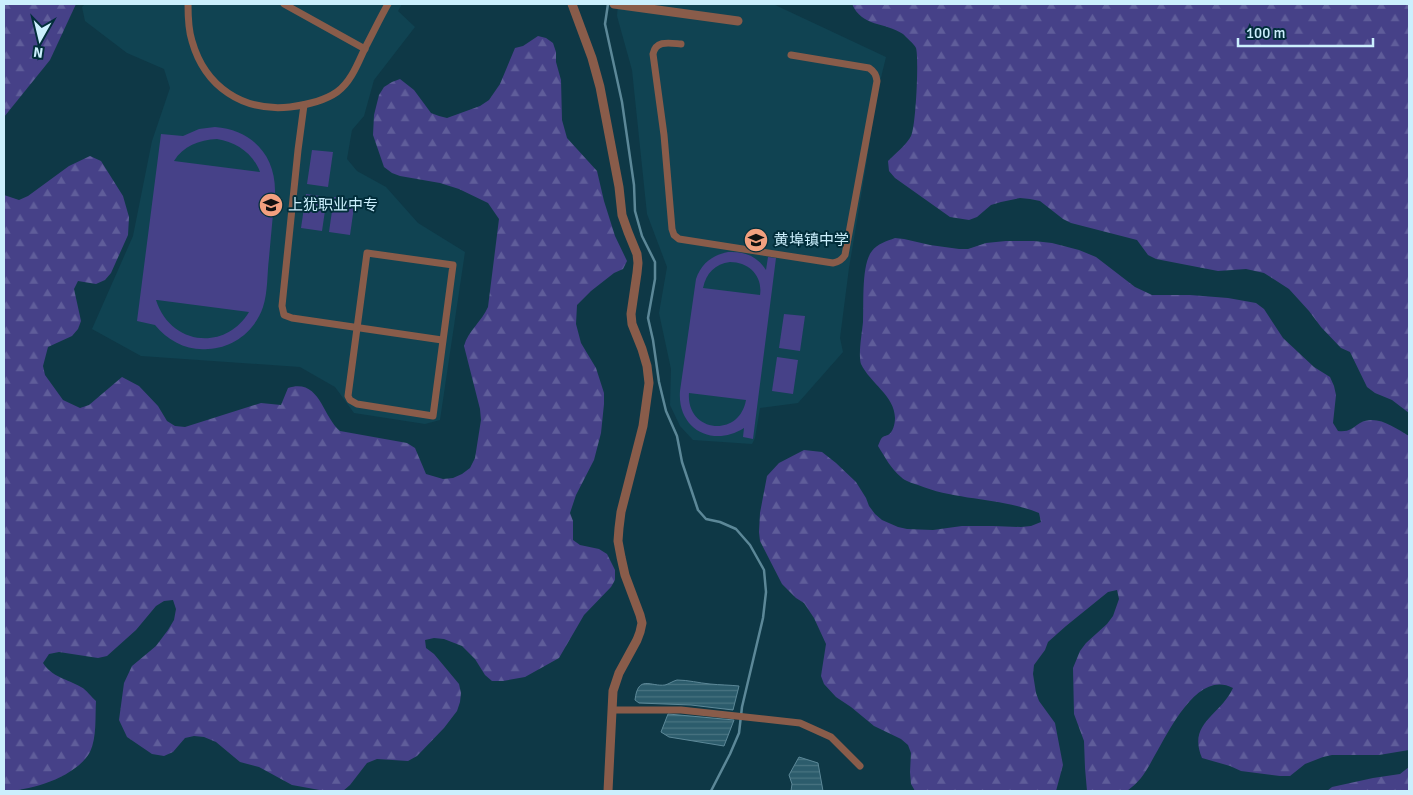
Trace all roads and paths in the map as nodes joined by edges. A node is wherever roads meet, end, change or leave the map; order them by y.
1 (188, 4) edge
2 (284, 4) edge
3 (388, 4) edge
4 (572, 4) edge
5 (618, 4) edge
6 (738, 21) dead end
7 (681, 44) dead end
8 (365, 49) junction
9 (791, 55) dead end
10 (304, 105) junction
11 (357, 327) junction
12 (442, 340) junction
13 (612, 710) junction
14 (860, 766) dead end
15 (608, 791) edge

1 - 10 street
2 - 8 street
3 - 8 street
4 - 13 street
5 - 6 street
7 - 9 street
8 - 10 street
10 - 11 street
11 - 12 street
11 - 12 street
11 - 12 street
13 - 14 street
13 - 15 street

